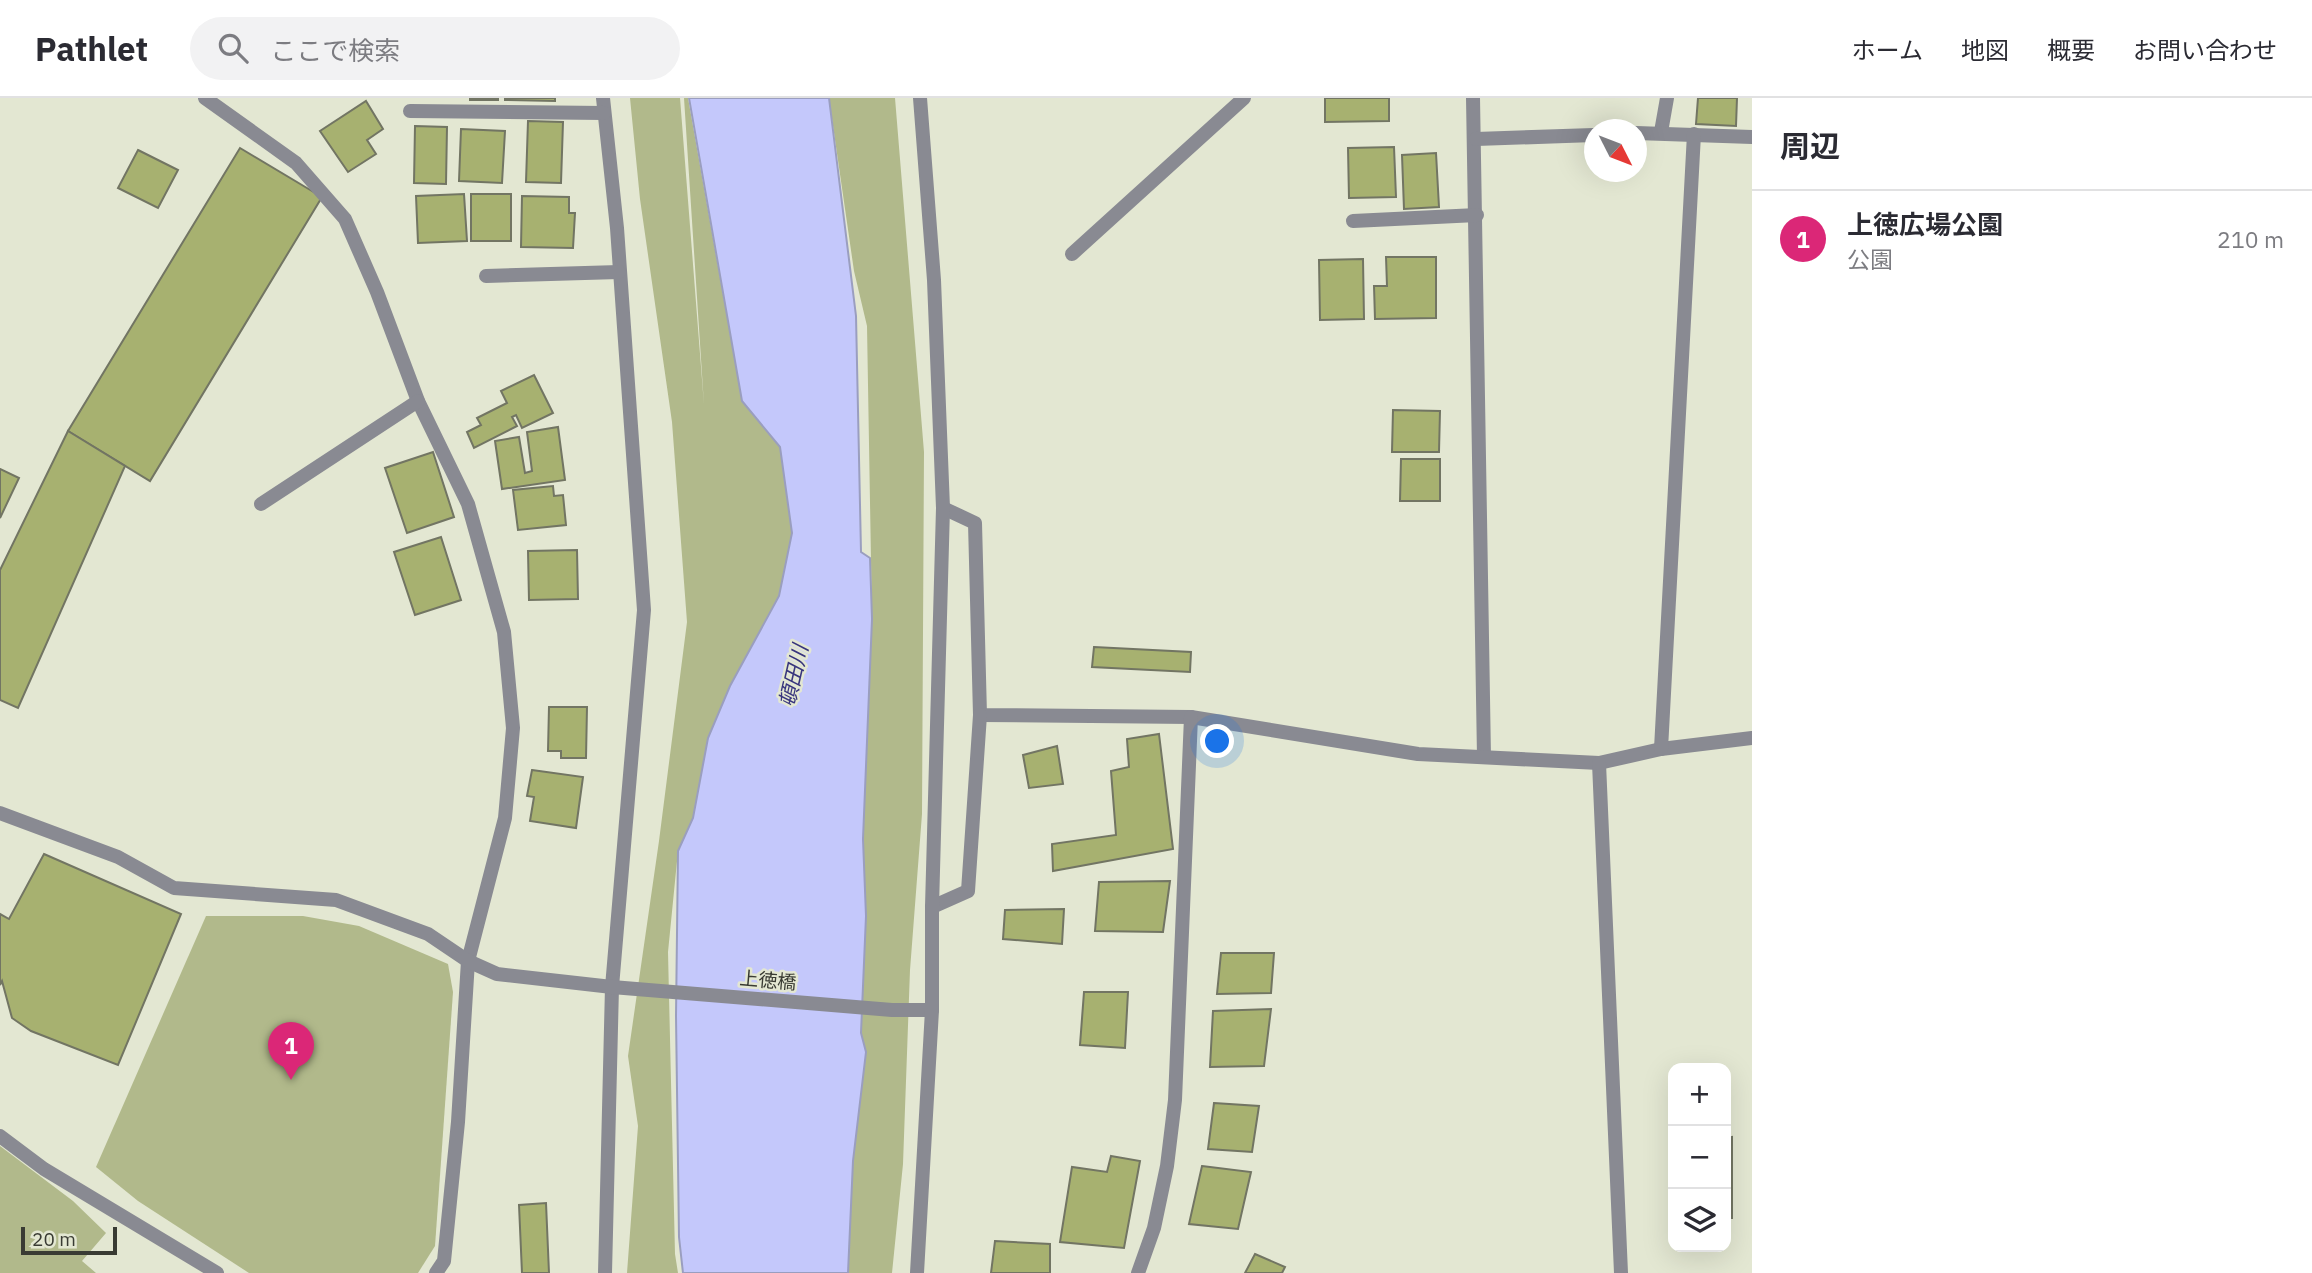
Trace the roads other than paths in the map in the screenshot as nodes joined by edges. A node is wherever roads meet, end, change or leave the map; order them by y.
1 (205, 98) edge
2 (920, 98) edge
3 (1244, 98) edge
4 (1474, 98) edge
5 (1667, 98) edge
6 (603, 105) edge
7 (410, 111) dead end
8 (1661, 132) junction
9 (1647, 133) edge
10 (1694, 134) junction
11 (1584, 135) edge
12 (1752, 137) edge
13 (1476, 139) junction
14 (1477, 215) junction
15 (1353, 221) dead end
16 (1072, 254) dead end
17 (619, 272) junction
18 (486, 276) dead end
19 (418, 401) junction
20 (261, 505) dead end
21 (943, 509) junction
22 (980, 715) junction
23 (1191, 717) junction
24 (1752, 738) edge
25 (1661, 749) junction
26 (1484, 757) junction
27 (1599, 764) junction
28 (0, 813) edge
29 (932, 907) junction
30 (468, 961) junction
31 (612, 987) junction
32 (932, 1010) junction
33 (0, 1136) edge
34 (217, 1273) edge
35 (436, 1273) edge
36 (605, 1273) edge
37 (917, 1273) edge
38 (1138, 1273) edge
39 (1621, 1273) edge

1 - 19 street
2 - 21 street
3 - 16 street
4 - 13 street
5 - 8 street
6 - 7 street
6 - 17 street
8 - 9 street
8 - 10 street
10 - 12 street
10 - 25 street
11 - 13 street
13 - 14 street
14 - 15 street
14 - 26 street
17 - 18 street
17 - 31 street
19 - 20 street
19 - 30 street
21 - 22 street
21 - 29 street
22 - 23 street
22 - 29 street
23 - 26 street
23 - 38 street
24 - 25 street
25 - 27 street
26 - 27 street
27 - 39 street
28 - 30 street, 上徳橋
29 - 32 street
30 - 31 street, 上徳橋
30 - 35 street
31 - 32 street, 上徳橋
31 - 36 street
32 - 37 street
33 - 34 street

